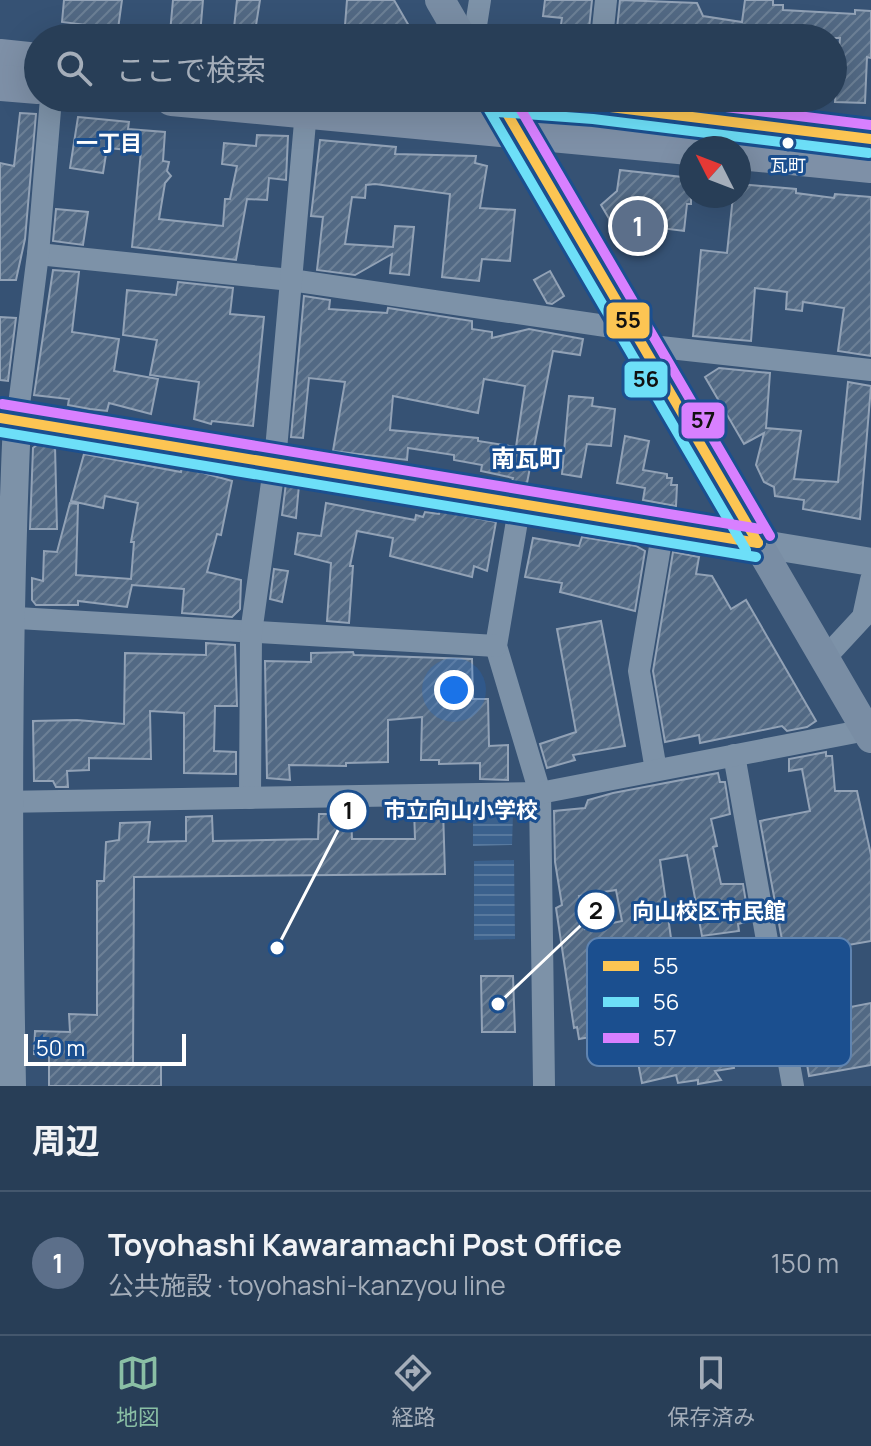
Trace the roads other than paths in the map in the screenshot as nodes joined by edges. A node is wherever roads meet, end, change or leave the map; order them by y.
1 (440, 0) edge
2 (480, 0) edge
3 (606, 0) edge
4 (454, 24) edge
5 (476, 24) edge
6 (603, 24) edge
7 (0, 57) edge
8 (24, 60) edge
9 (0, 83) edge
10 (24, 85) edge
11 (50, 112) edge
12 (306, 112) edge
13 (317, 112) edge
14 (506, 112) edge
15 (670, 112) edge
16 (517, 130) junction
17 (871, 139) edge
18 (679, 146) edge
19 (751, 153) edge
20 (871, 165) edge
21 (38, 254) junction
22 (291, 280) junction
23 (638, 337) junction
24 (871, 370) edge
25 (9, 420) edge
26 (275, 461) junction
27 (520, 503) junction
28 (663, 529) junction
29 (758, 543) junction
30 (871, 562) edge
31 (871, 580) edge
32 (4, 617) edge
33 (251, 633) junction
34 (496, 646) junction
35 (825, 658) junction
36 (869, 732) edge
37 (734, 755) junction
38 (656, 770) junction
39 (540, 793) junction
40 (250, 798) junction
41 (3, 802) edge
42 (767, 938) edge
43 (789, 1066) edge
44 (12, 1086) edge
45 (544, 1086) edge
46 (793, 1086) edge

1 - 4 main road
2 - 5 street
3 - 6 street
7 - 8 highway
9 - 10 highway
11 - 21 street
12 - 22 street
13 - 16 highway
14 - 16 main road
15 - 17 highway
16 - 18 highway
16 - 23 main road
19 - 20 highway
21 - 22 street
21 - 25 street
22 - 23 street
22 - 26 street
23 - 24 street
23 - 29 main road
25 - 26 street
25 - 32 street
26 - 27 street
26 - 33 street
27 - 28 street
27 - 34 street
28 - 29 street
28 - 38 street
29 - 30 street
29 - 35 main road
31 - 35 street
32 - 33 street
32 - 41 street
33 - 34 street
33 - 40 street
34 - 39 street
35 - 36 main road
36 - 37 street
37 - 38 street
37 - 42 street
38 - 39 street
39 - 40 street
39 - 45 street
40 - 41 street
41 - 44 street
43 - 46 street

